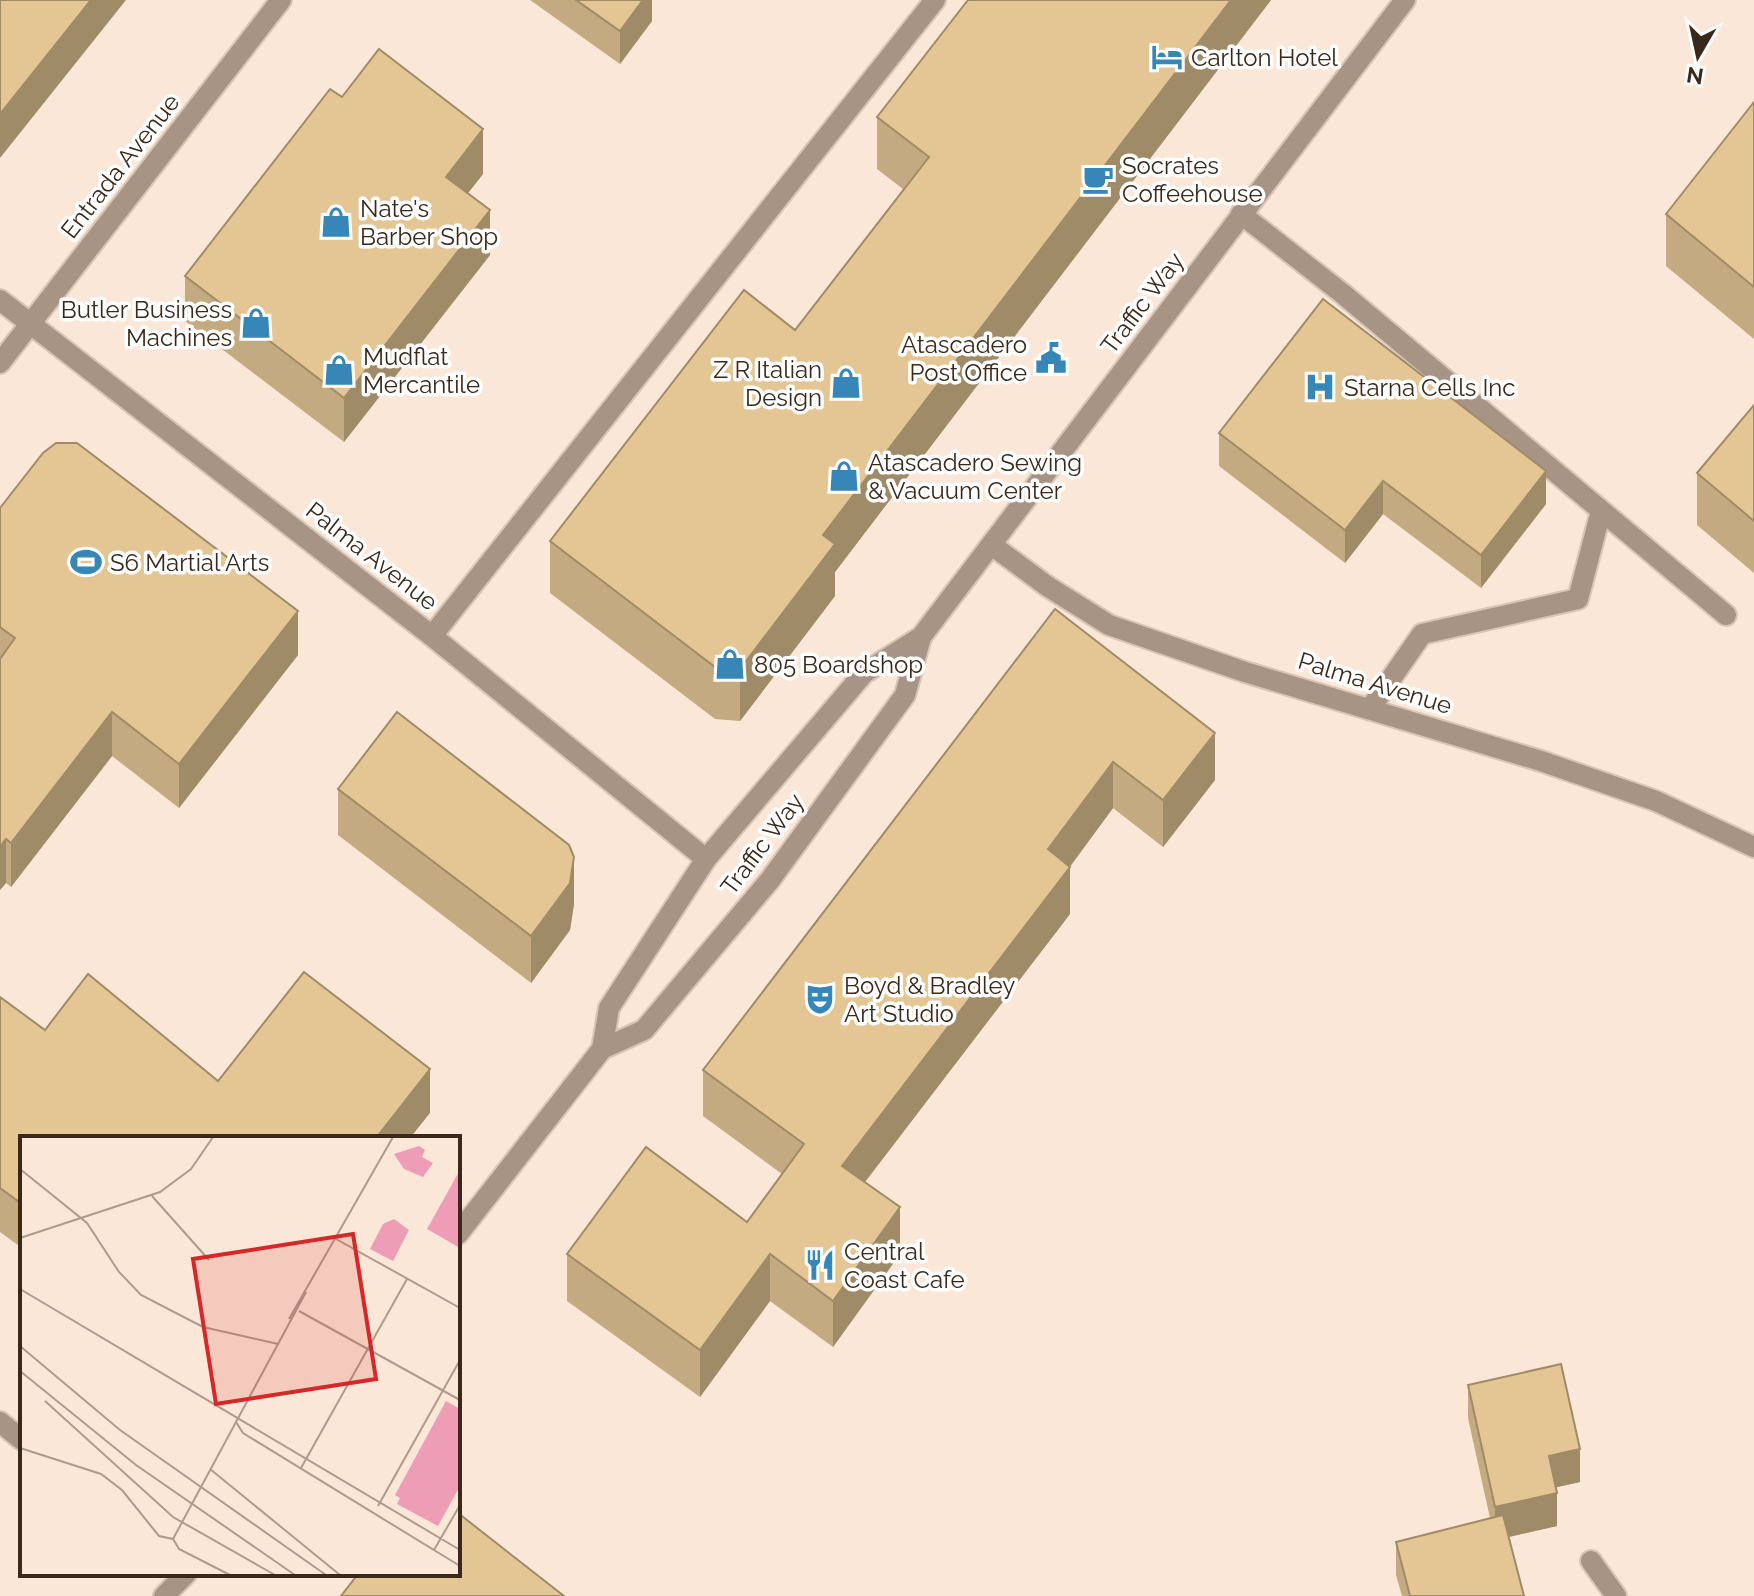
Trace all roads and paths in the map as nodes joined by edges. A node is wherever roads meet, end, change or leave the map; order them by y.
1 (281, 0) edge
2 (935, 0) edge
3 (1405, 0) edge
4 (1241, 214) junction
5 (0, 300) edge
6 (30, 324) junction
7 (0, 363) edge
8 (1601, 511) junction
9 (993, 546) junction
10 (1726, 615) dead end
11 (432, 636) junction
12 (921, 637) junction
13 (1370, 709) junction
14 (1754, 847) edge
15 (706, 859) junction
16 (602, 1049) junction
17 (460, 1231) edge
18 (0, 1422) edge
19 (20, 1438) edge
20 (1591, 1561) dead end
21 (184, 1576) edge
22 (164, 1596) edge
23 (1616, 1596) edge

1 - 6 street, Entrada Avenue
2 - 11 street
3 - 4 street, Traffic Way
4 - 8 street
4 - 9 street, Traffic Way
5 - 6 street, Palma Avenue
6 - 7 street, Entrada Avenue
6 - 11 street, Palma Avenue
8 - 10 street
8 - 13 street
9 - 12 street, Traffic Way
9 - 13 street, Palma Avenue
11 - 15 street, Palma Avenue
12 - 15 street, Traffic Way
12 - 16 street, Traffic Way
13 - 14 street, Palma Avenue
15 - 16 street, Traffic Way
16 - 17 street, Traffic Way
18 - 19 street
20 - 23 street
21 - 22 street

